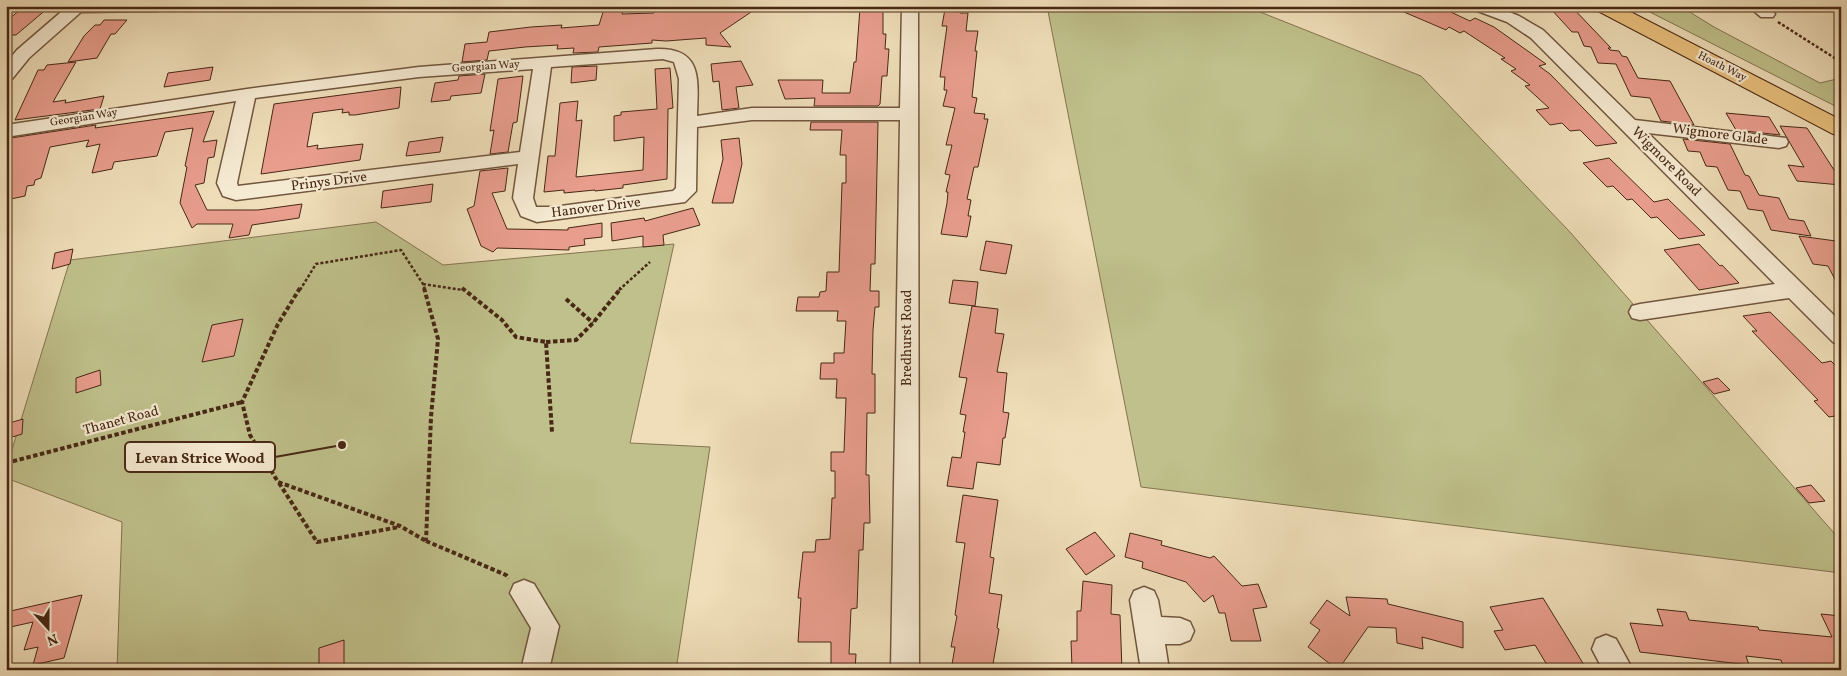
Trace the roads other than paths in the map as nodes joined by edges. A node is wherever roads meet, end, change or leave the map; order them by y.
1 (157, 6) edge
2 (910, 6) edge
3 (1478, 6) edge
4 (1603, 6) edge
5 (1629, 6) edge
6 (77, 7) edge
7 (543, 62) junction
8 (6, 75) edge
9 (247, 94) junction
10 (909, 114) junction
11 (1841, 114) edge
12 (688, 122) junction
13 (1630, 126) junction
14 (1841, 129) edge
15 (6, 131) edge
16 (1779, 142) dead end
17 (528, 157) junction
18 (1793, 288) junction
19 (1640, 312) dead end
20 (1841, 336) edge
21 (524, 593) road end
22 (1144, 600) dead end
23 (1149, 630) junction
24 (1180, 631) dead end
25 (535, 670) edge
26 (905, 670) edge
27 (1155, 670) edge

1 - 6 street
2 - 10 street, Bredhurst Road
3 - 13 street, Wigmore Road
4 - 14 main road, Hoath Way
5 - 11 main road, Hoath Way
6 - 8 street
7 - 9 street, Georgian Way
7 - 12 street, Georgian Way
7 - 17 street, Hanover Drive
9 - 15 street, Georgian Way
9 - 17 street, Prinys Drive
10 - 12 street
10 - 26 street, Bredhurst Road
12 - 17 street, Hanover Drive
13 - 16 street, Wigmore Glade
13 - 18 street, Wigmore Road
18 - 19 street
18 - 20 street, Wigmore Road
21 - 25 street
22 - 23 street
23 - 24 street
23 - 27 street

